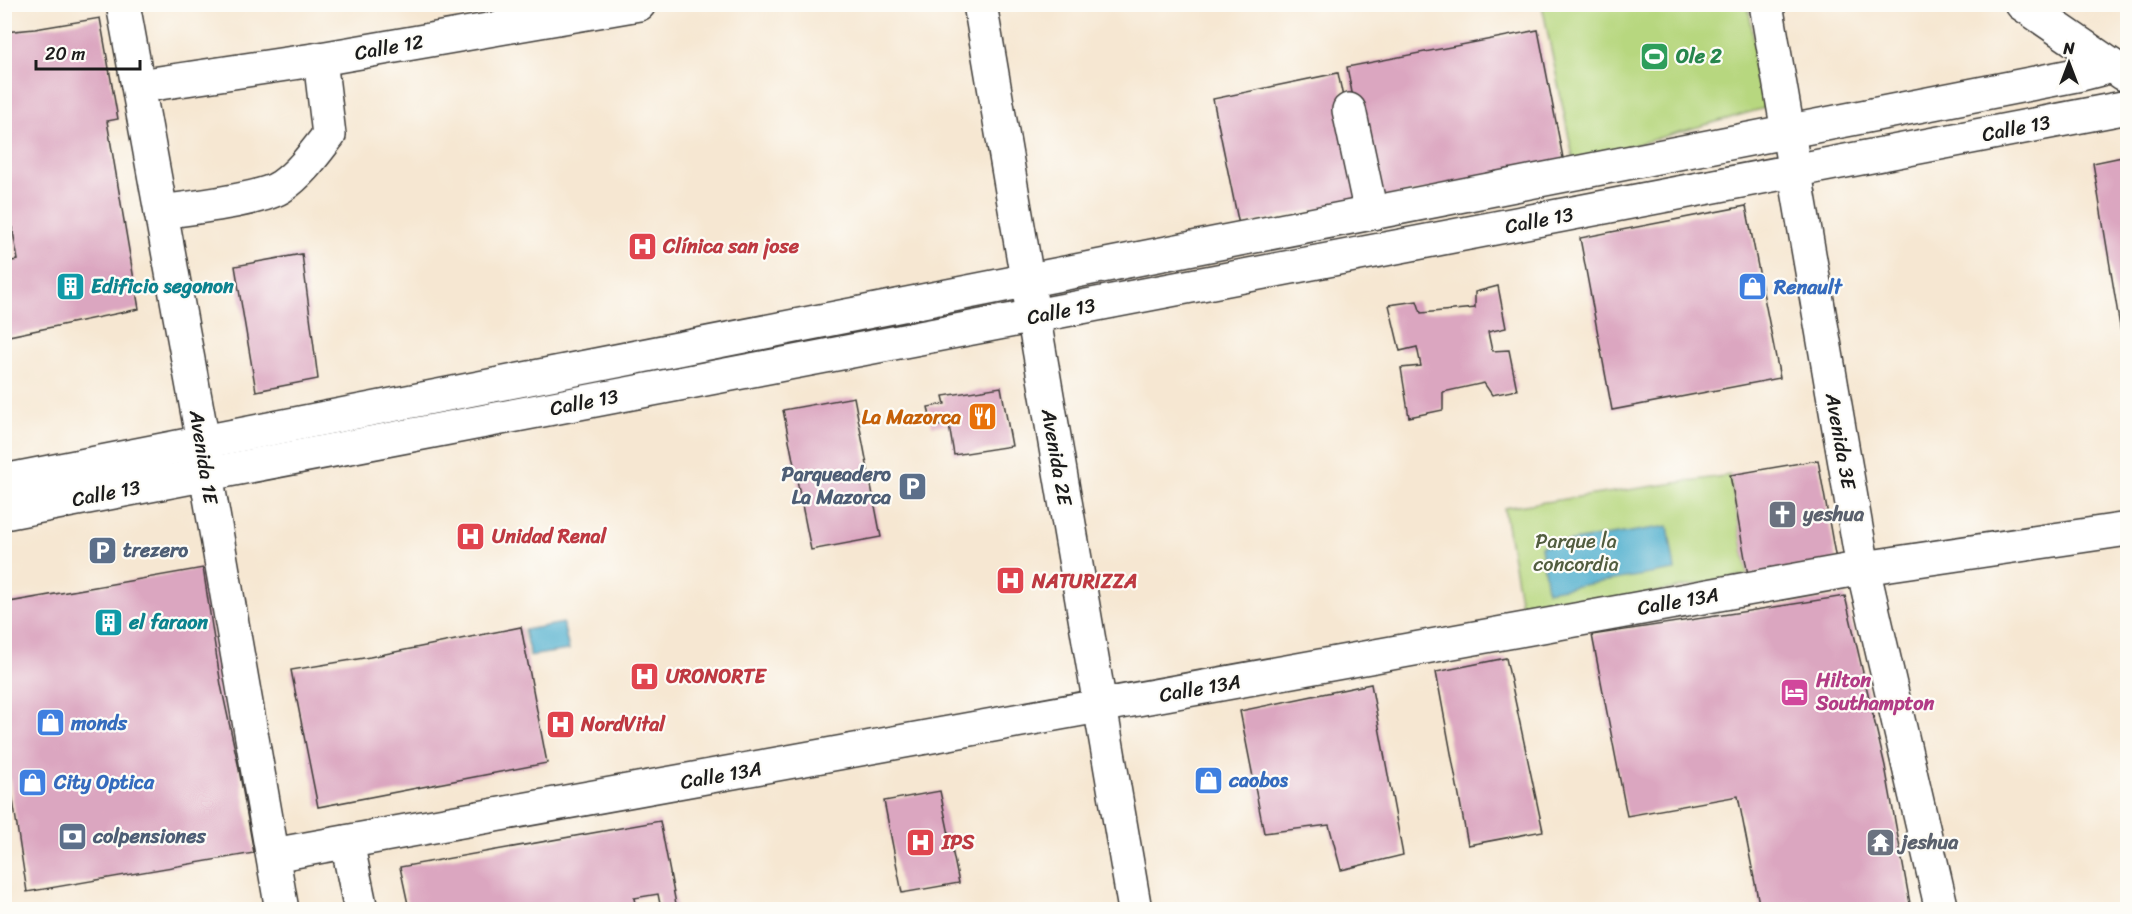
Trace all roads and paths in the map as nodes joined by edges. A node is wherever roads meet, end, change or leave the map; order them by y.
1 (123, 4) edge
2 (639, 4) edge
3 (980, 4) edge
4 (1766, 4) edge
5 (2022, 4) edge
6 (320, 59) junction
7 (2120, 71) edge
8 (139, 86) junction
9 (1349, 110) dead end
10 (2124, 111) edge
11 (1788, 131) junction
12 (1795, 171) junction
13 (161, 212) junction
14 (1371, 213) junction
15 (1027, 281) junction
16 (1033, 316) junction
17 (203, 442) junction
18 (206, 474) junction
19 (4, 481) edge
20 (4, 513) edge
21 (2127, 529) edge
22 (1863, 568) junction
23 (1100, 706) junction
24 (347, 842) junction
25 (273, 855) junction
26 (279, 909) edge
27 (361, 909) edge
28 (1135, 909) edge
29 (1942, 909) edge

1 - 8 street, Avenida 1E
2 - 6 street, Calle 12
3 - 15 street, Avenida 2E
4 - 11 street, Avenida 3E
5 - 7 street
6 - 8 street, Calle 12
6 - 13 street
7 - 11 street, Calle 13
8 - 13 street, Avenida 1E
9 - 14 street
10 - 12 street, Calle 13
11 - 12 street, Avenida 3E
11 - 14 street, Calle 13
12 - 16 street, Calle 13
12 - 22 street, Avenida 3E
13 - 17 street, Avenida 1E
14 - 15 street, Calle 13
15 - 16 street, Avenida 2E
15 - 17 street, Calle 13
16 - 18 street, Calle 13
16 - 23 street, Avenida 2E
17 - 18 street, Avenida 1E
17 - 19 street, Calle 13
18 - 20 street, Calle 13
18 - 25 street, Avenida 1E
21 - 22 street, Calle 13A
22 - 23 street, Calle 13A
22 - 29 street, Avenida 3E
23 - 24 street, Calle 13A
23 - 28 street, Avenida 2E
24 - 25 street, Calle 13A
24 - 27 street
25 - 26 street, Avenida 1E

